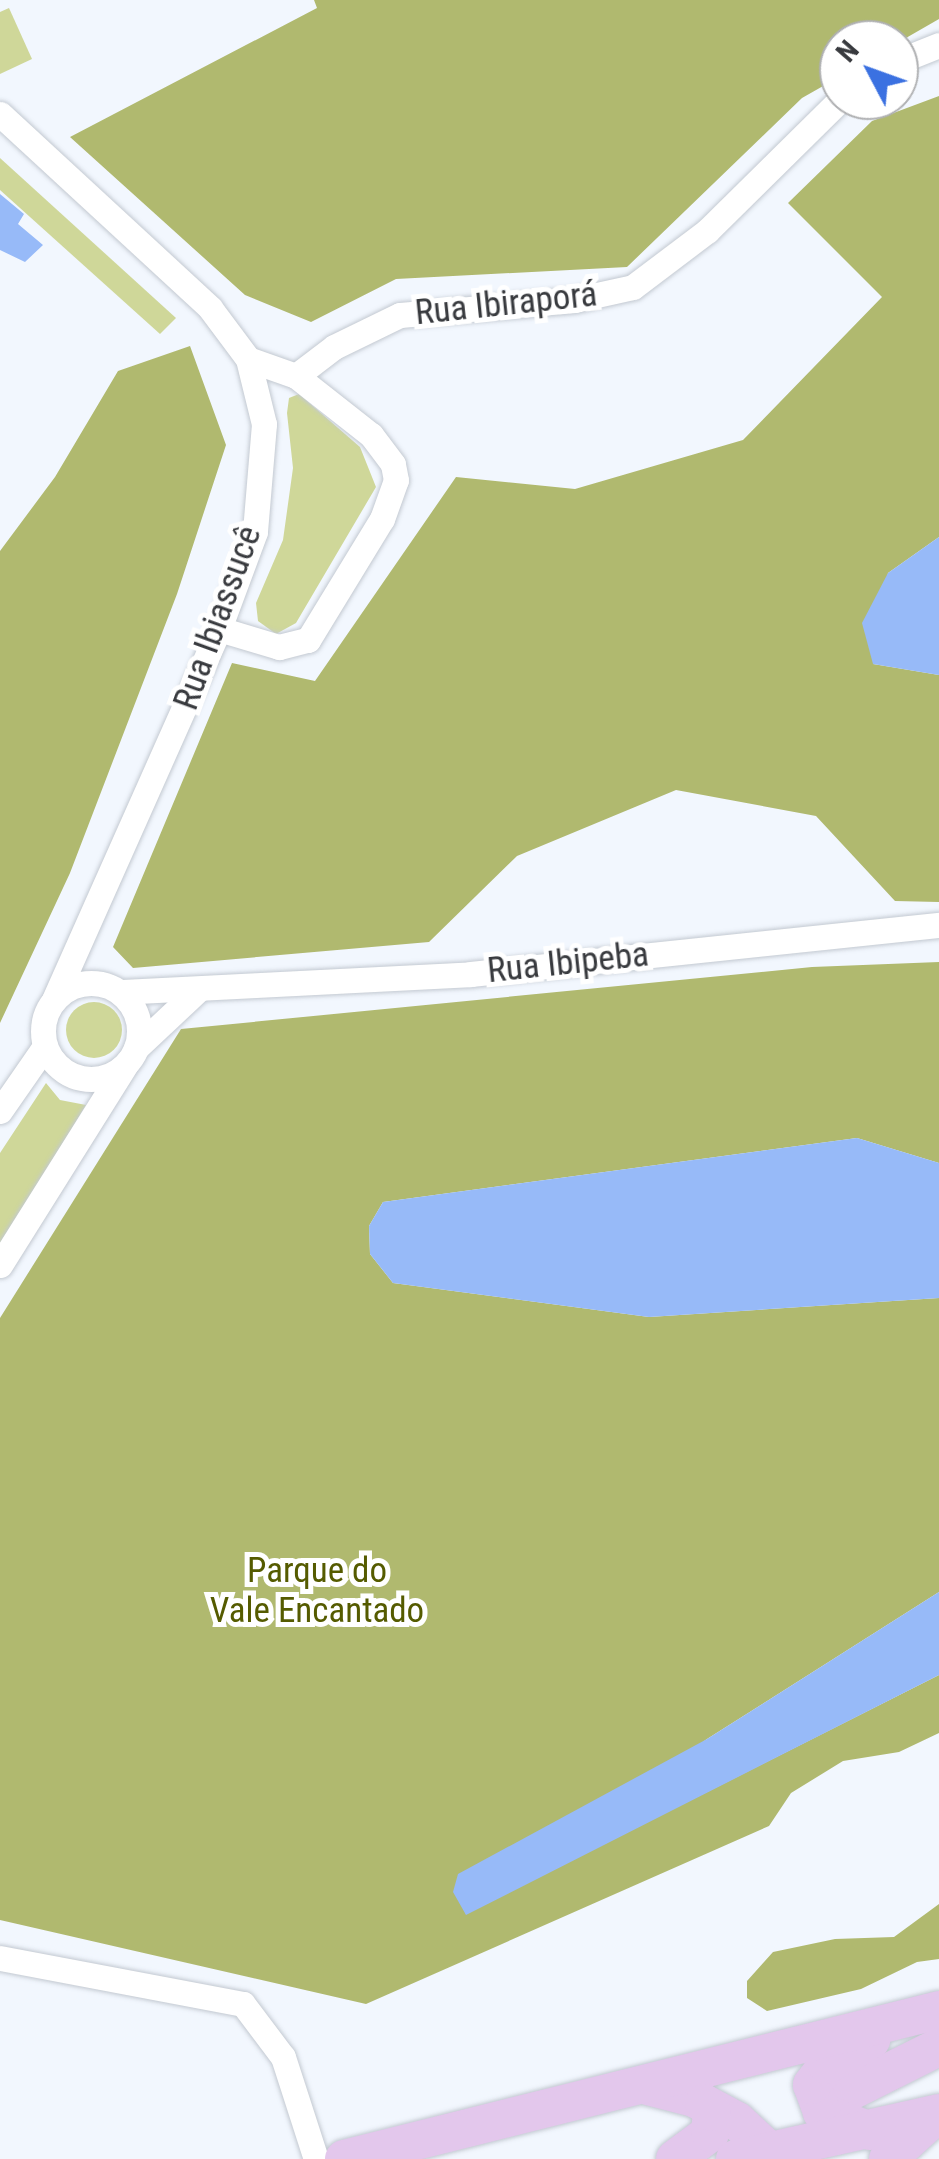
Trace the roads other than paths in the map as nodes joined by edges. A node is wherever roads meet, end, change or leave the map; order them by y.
1 (0, 114) edge
2 (820, 120) edge
3 (248, 359) junction
4 (296, 376) junction
5 (219, 629) junction
6 (97, 913) junction
7 (939, 925) edge
8 (93, 982) junction
9 (196, 991) junction
10 (120, 992) junction
11 (54, 999) junction
12 (45, 1046) junction
13 (132, 1055) junction
14 (0, 1112) edge
15 (0, 1266) edge
16 (0, 1958) edge
17 (928, 2012) edge
18 (939, 2047) edge
19 (644, 2085) junction
20 (847, 2093) dead end
21 (704, 2103) junction
22 (938, 2113) edge
23 (879, 2145) edge
24 (776, 2156) edge
25 (316, 2159) edge
26 (344, 2159) edge
27 (675, 2159) edge
28 (735, 2159) edge

1 - 3 street, Rua Ibiassucê
2 - 4 street, Rua Ibiraporá
3 - 4 street
3 - 5 street, Rua Ibiassucê
4 - 5 street
5 - 6 street, Rua Ibiassucê
6 - 8 street, Rua Ibiassucê
6 - 11 street, Rua Ibiassucê
7 - 9 street, Rua Ibipeba
8 - 10 street
8 - 11 street
9 - 10 street, Rua Ibipeba
9 - 13 street
10 - 13 street
11 - 12 street
12 - 13 street
12 - 14 street
13 - 15 street
16 - 25 street
17 - 19 main road
17 - 23 main road
18 - 20 main road
19 - 21 main road
19 - 26 main road
21 - 24 main road
21 - 27 main road
22 - 23 main road
23 - 24 main road
24 - 28 main road

